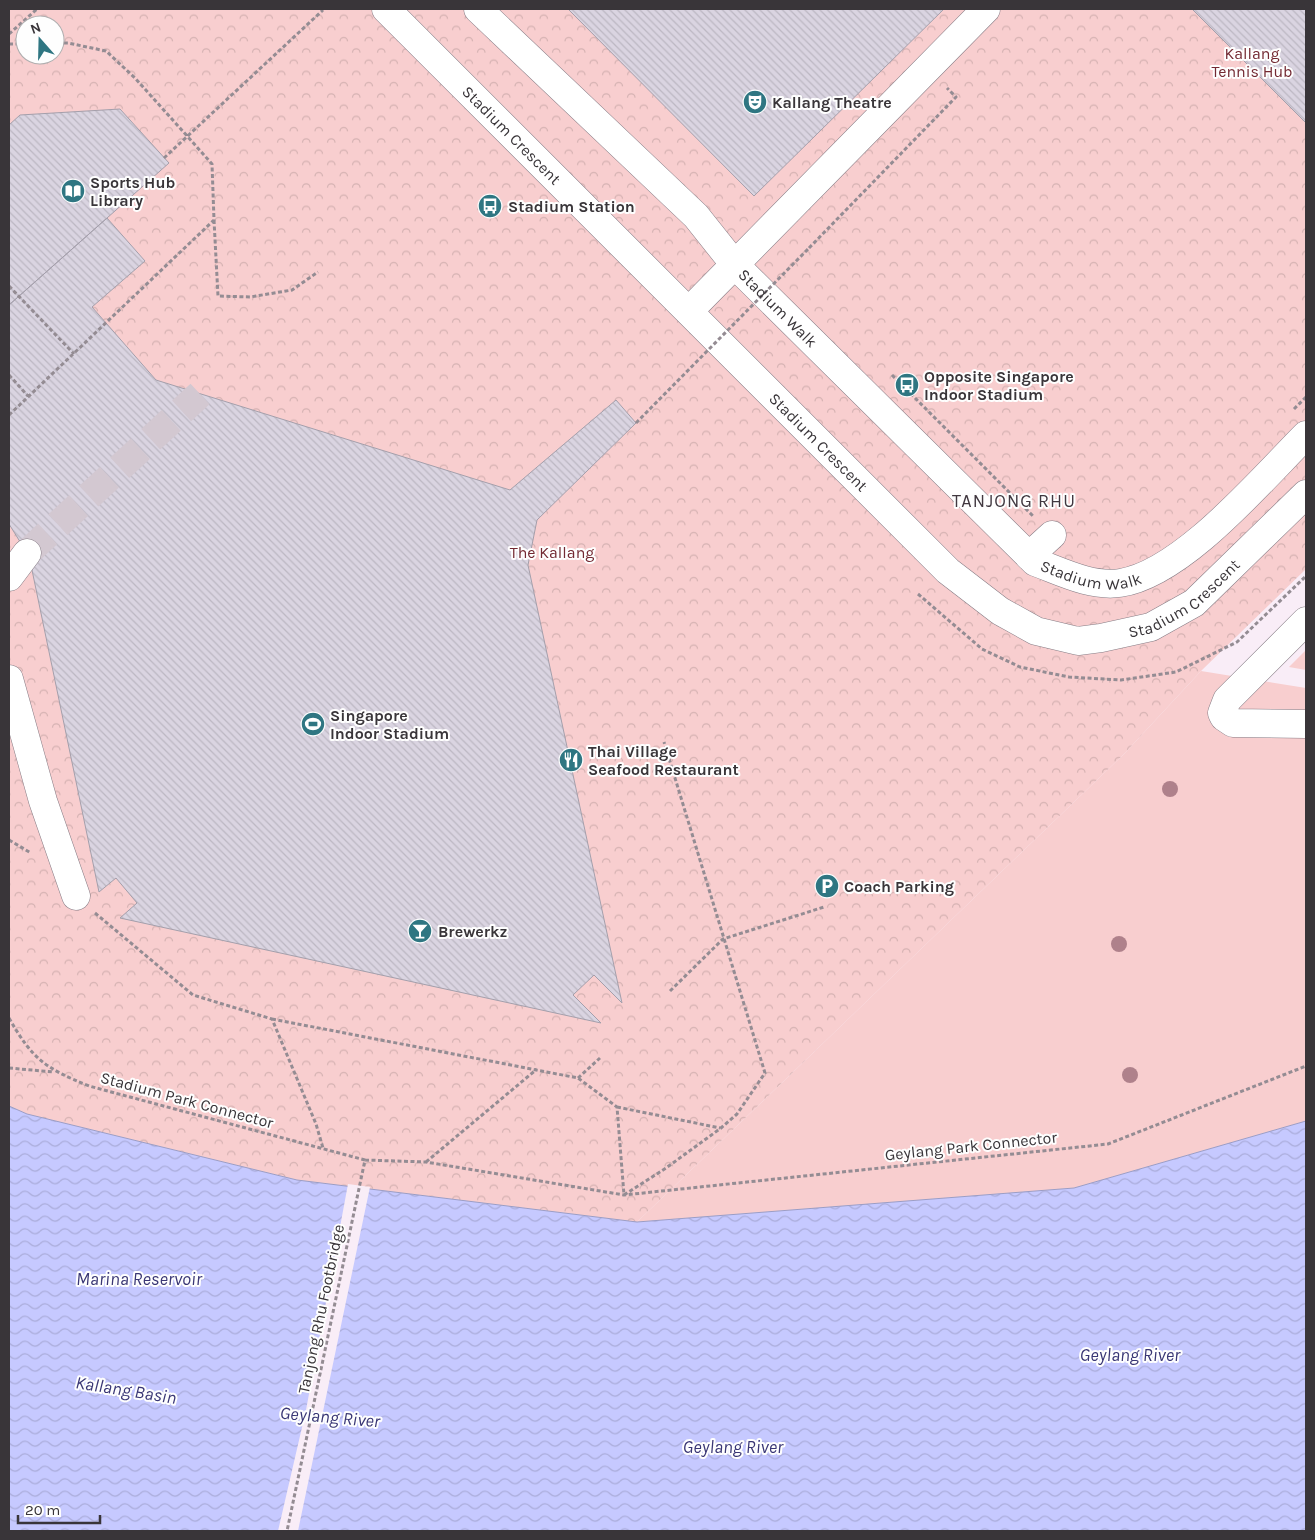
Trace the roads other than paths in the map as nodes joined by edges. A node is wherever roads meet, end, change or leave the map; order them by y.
1 (386, 9) edge
2 (478, 9) edge
3 (986, 9) edge
4 (735, 264) junction
5 (689, 311) junction
6 (1306, 435) edge
7 (1306, 494) edge
8 (1052, 535) road end
9 (27, 553) tunnel mouth
10 (1029, 556) junction
11 (9, 577) edge
12 (1306, 621) edge
13 (9, 679) edge
14 (1306, 724) edge
15 (76, 896) road end

1 - 5 street, Stadium Crescent
2 - 4 street, Stadium Walk
3 - 4 street, Stadium Walk
4 - 5 street, Stadium Walk
4 - 10 street, Stadium Walk
5 - 7 street, Stadium Crescent
6 - 10 street, Stadium Walk
8 - 10 street
9 - 11 street
12 - 14 street
13 - 15 street

